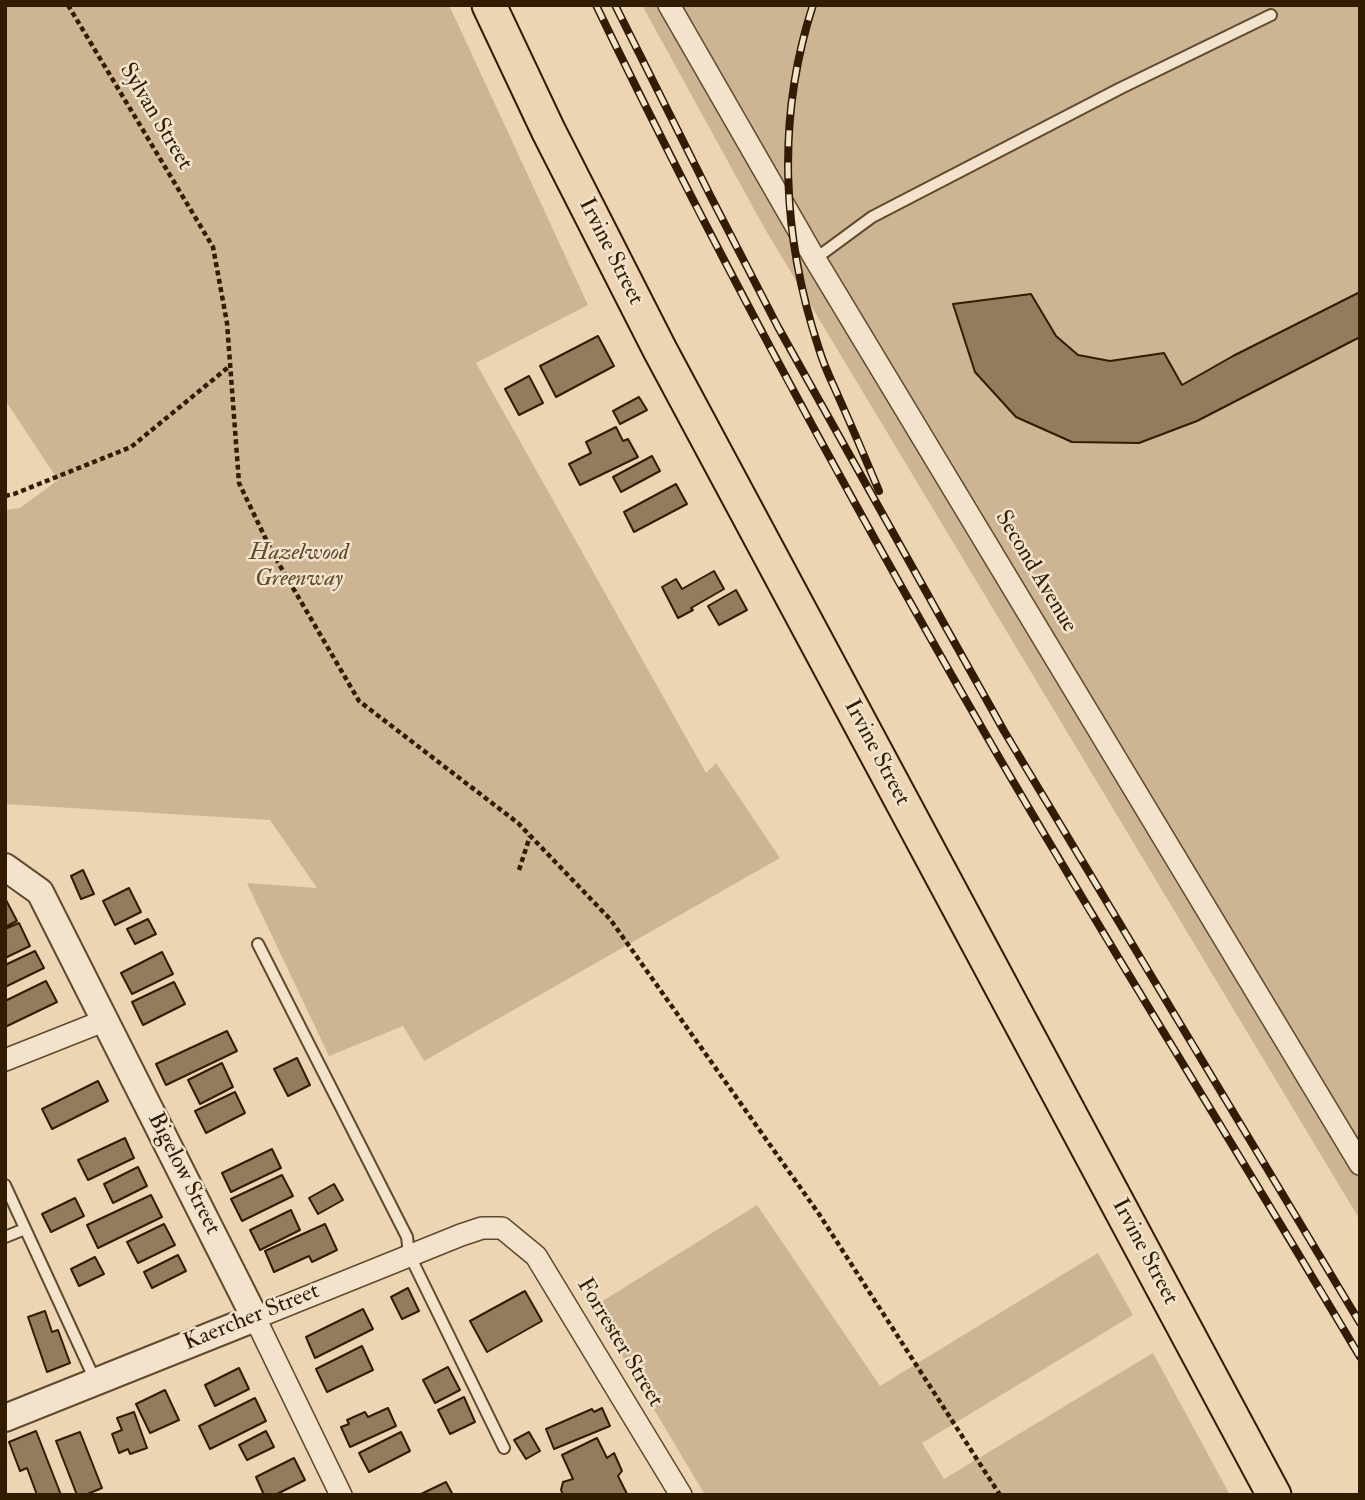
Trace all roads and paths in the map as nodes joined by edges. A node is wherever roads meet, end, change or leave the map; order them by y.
1 (68, 5) edge
2 (489, 5) edge
3 (669, 5) edge
4 (1270, 15) dead end
5 (815, 259) junction
6 (231, 365) junction
7 (5, 496) edge
8 (531, 836) junction
9 (5, 867) edge
10 (519, 870) dead end
11 (258, 944) dead end
12 (106, 1020) junction
13 (5, 1060) edge
14 (1360, 1164) edge
15 (5, 1185) edge
16 (502, 1227) joint
17 (25, 1229) junction
18 (5, 1237) edge
19 (409, 1254) junction
20 (255, 1318) junction
21 (95, 1380) junction
22 (5, 1418) edge
23 (504, 1448) dead end
24 (341, 1495) edge
25 (681, 1495) edge
26 (1000, 1495) edge
27 (1274, 1495) edge

1 - 6 path, Sylvan Street
2 - 27 main road, Irvine Street
3 - 5 street, Second Avenue
4 - 5 lane
5 - 14 street, Second Avenue
6 - 7 path
6 - 8 path, Sylvan Street
8 - 10 path
8 - 26 path, Sylvan Street
9 - 12 street, Bigelow Street
11 - 19 lane
12 - 13 street
12 - 20 street, Bigelow Street
15 - 17 lane
16 - 19 street, Kaercher Street
16 - 25 street, Forrester Street
17 - 18 lane
17 - 21 lane
19 - 20 street, Kaercher Street
19 - 23 lane
20 - 21 street, Kaercher Street
20 - 24 street, Bigelow Street
21 - 22 street, Kaercher Street

